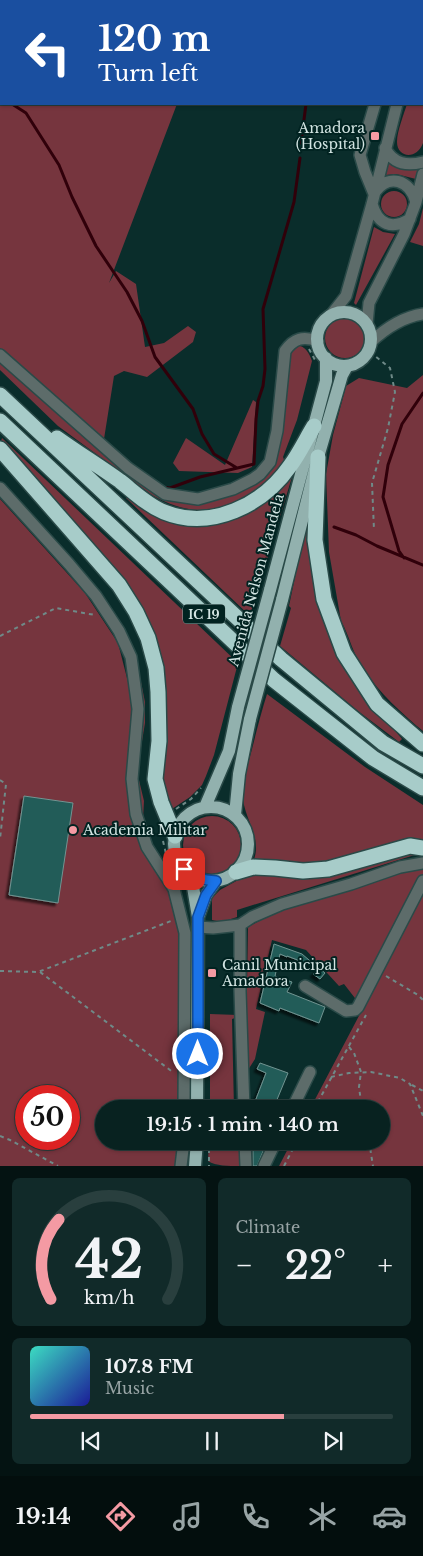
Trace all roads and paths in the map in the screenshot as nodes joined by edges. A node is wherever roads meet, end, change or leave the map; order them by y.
1 (375, 105) edge
2 (397, 105) edge
3 (386, 148) junction
4 (423, 162) edge
5 (422, 182) edge
6 (373, 199) junction
7 (416, 202) junction
8 (410, 219) junction
9 (423, 314) edge
10 (331, 316) junction
11 (367, 324) junction
12 (318, 341) junction
13 (370, 346) junction
14 (0, 355) edge
15 (326, 358) junction
16 (347, 366) junction
17 (0, 395) edge
18 (15, 409) junction
19 (0, 421) edge
20 (314, 426) junction
21 (0, 449) edge
22 (318, 457) junction
23 (0, 488) edge
24 (374, 530) dead end
25 (110, 618) junction
26 (0, 636) edge
27 (423, 744) edge
28 (423, 766) edge
29 (0, 780) edge
30 (423, 788) edge
31 (205, 807) junction
32 (235, 816) junction
33 (175, 836) junction
34 (0, 839) edge
35 (423, 848) edge
36 (423, 863) edge
37 (236, 872) junction
38 (191, 875) junction
39 (216, 881) junction
40 (423, 881) edge
41 (181, 917) junction
42 (198, 922) junction
43 (240, 925) junction
44 (0, 971) edge
45 (40, 972) junction
46 (386, 976) dead end
47 (305, 986) dead end
48 (423, 1000) edge
49 (349, 1047) dead end
50 (310, 1072) dead end
51 (361, 1072) junction
52 (331, 1076) dead end
53 (184, 1081) junction
54 (410, 1084) junction
55 (423, 1091) edge
56 (184, 1100) edge
57 (197, 1100) edge
58 (244, 1100) edge
59 (296, 1100) edge
60 (361, 1100) edge
61 (423, 1116) edge
62 (0, 1136) edge
63 (183, 1150) edge
64 (196, 1150) edge
65 (209, 1150) edge
66 (245, 1150) edge
67 (272, 1150) edge
68 (292, 1150) edge
69 (370, 1150) edge
70 (49, 1161) junction
71 (53, 1166) edge
72 (58, 1166) edge
73 (181, 1166) edge
74 (195, 1166) edge
75 (210, 1166) edge
76 (246, 1166) edge
77 (264, 1166) edge
78 (284, 1166) edge
79 (373, 1166) edge

1 - 6 street
2 - 3 street
3 - 4 street
3 - 6 street
5 - 7 street
6 - 7 street
6 - 8 street
6 - 10 street
7 - 8 street
8 - 11 street
9 - 13 street
10 - 11 main road
10 - 12 main road
11 - 13 main road
12 - 14 street
12 - 15 main road
13 - 16 main road
13 - 24 path
15 - 16 main road
15 - 20 main road, Avenida Nelson Mandela
16 - 22 main road, Avenida Nelson Mandela
17 - 18 highway, IC 19
18 - 20 highway
18 - 28 highway, IC 19
19 - 30 highway, IC 19
20 - 31 main road, Avenida Nelson Mandela, bridge
21 - 33 highway
22 - 27 highway
22 - 32 main road, Avenida Nelson Mandela, bridge
23 - 25 street
25 - 26 path
25 - 41 street
29 - 34 path
31 - 32 main road
31 - 33 main road
32 - 37 main road
33 - 38 main road
35 - 37 highway
36 - 43 street
37 - 39 main road
38 - 39 main road
38 - 42 main road
39 - 42 main road
40 - 47 street
41 - 45 path
41 - 53 street
42 - 43 street
42 - 57 main road
43 - 58 street
44 - 45 path
45 - 53 path
46 - 48 path
49 - 51 path
50 - 59 street
51 - 52 path
51 - 54 path
51 - 60 path
53 - 56 street
54 - 55 path
54 - 61 path
62 - 70 path
63 - 73 street
64 - 74 main road
65 - 75 path
66 - 76 street
67 - 77 street
68 - 78 path
69 - 79 path
70 - 71 path
70 - 72 path

